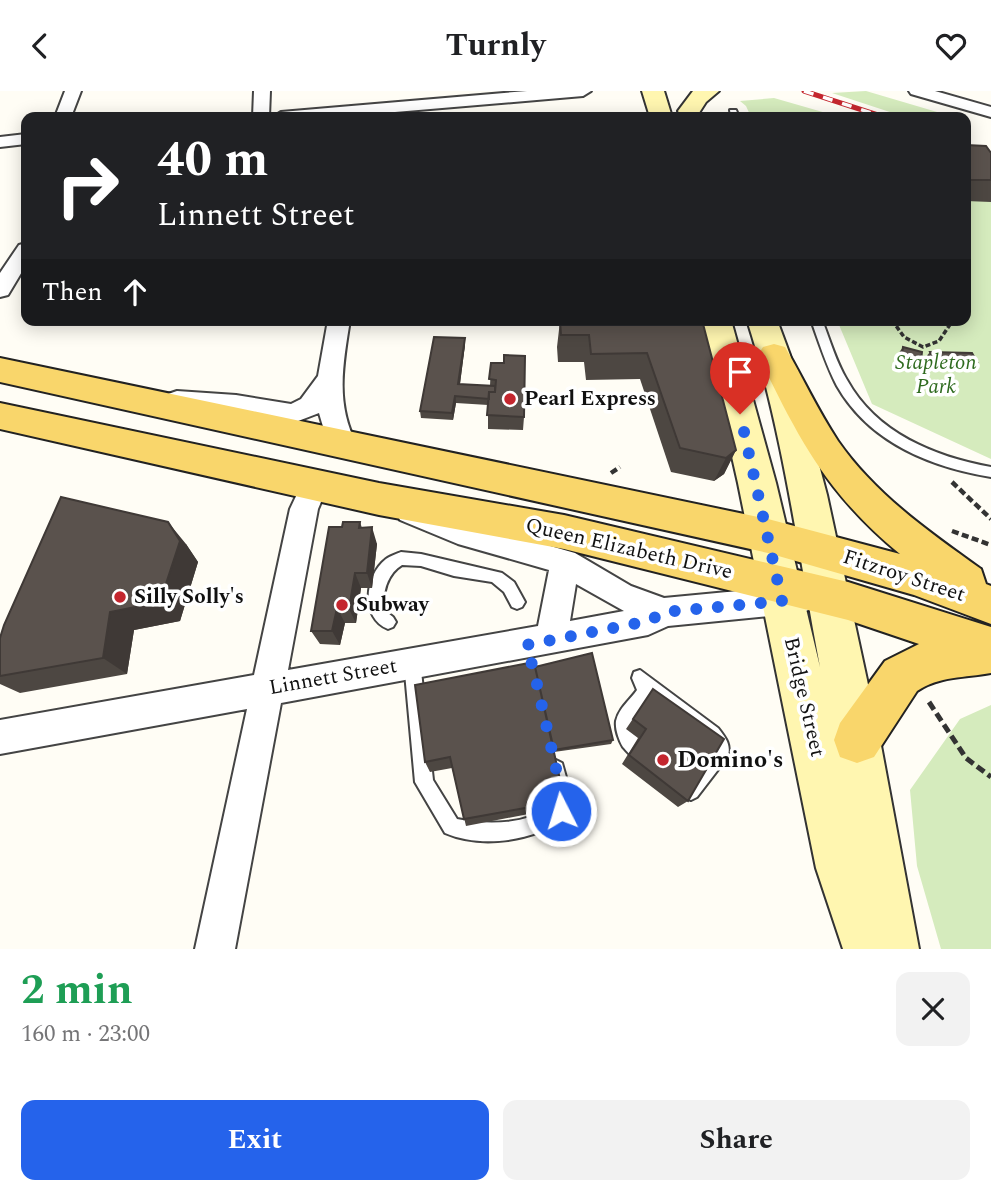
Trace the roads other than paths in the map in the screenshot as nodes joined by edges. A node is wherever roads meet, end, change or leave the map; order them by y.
1 (73, 91) edge
2 (262, 91) edge
3 (583, 91) edge
4 (653, 91) edge
5 (708, 91) edge
6 (918, 91) edge
7 (441, 97) edge
8 (687, 107) edge
9 (65, 112) edge
10 (261, 112) edge
11 (382, 112) edge
12 (659, 112) edge
13 (991, 112) edge
14 (21, 140) edge
15 (0, 142) edge
16 (21, 257) edge
17 (0, 290) edge
18 (338, 326) edge
19 (747, 326) edge
20 (764, 326) edge
21 (818, 326) edge
22 (719, 332) edge
23 (774, 355) junction
24 (0, 370) edge
25 (329, 379) junction
26 (126, 397) junction
27 (0, 416) edge
28 (344, 445) junction
29 (991, 472) edge
30 (316, 483) junction
31 (379, 499) junction
32 (768, 536) junction
33 (817, 548) junction
34 (565, 562) junction
35 (795, 593) junction
36 (991, 598) edge
37 (516, 602) dead end
38 (991, 605) edge
39 (664, 612) junction
40 (388, 622) dead end
41 (536, 649) junction
42 (991, 650) edge
43 (412, 662) junction
44 (640, 678) joint
45 (267, 689) junction
46 (0, 737) edge
47 (857, 740) junction
48 (552, 748) edge
49 (215, 949) edge
50 (871, 949) edge
51 (891, 949) edge

1 - 9 street
2 - 10 street
3 - 7 street
4 - 12 main road
5 - 8 main road
6 - 13 street
7 - 11 street
14 - 15 street
16 - 17 street
18 - 25 street
19 - 22 main road
20 - 23 main road, Bridge Street
21 - 29 lane
22 - 32 main road, Bridge Street
23 - 33 main road, Bridge Street
23 - 36 main road
24 - 26 main road, Queen Elizabeth Drive
25 - 26 street
25 - 28 street
26 - 28 main road, Queen Elizabeth Drive
27 - 30 main road, Queen Elizabeth Drive
28 - 32 main road, Queen Elizabeth Drive
30 - 31 main road, Queen Elizabeth Drive
30 - 45 street
31 - 34 street, Queen Elizabeth Drive
31 - 35 main road, Queen Elizabeth Drive
32 - 33 main road, Queen Elizabeth Drive
32 - 35 main road, Bridge Street
33 - 35 main road, Bridge Street
33 - 38 main road, Fitzroy Street
34 - 39 street, Queen Elizabeth Drive
34 - 41 street
35 - 39 street, Queen Elizabeth Drive
35 - 42 main road, Fitzroy Street
35 - 47 main road, Bridge Street
35 - 50 main road, Bridge Street
37 - 40 lane
39 - 41 street, Linnett Street
41 - 43 street, Linnett Street
42 - 47 main road
43 - 45 street, Linnett Street
43 - 48 lane
44 - 44 lane
45 - 46 street, Linnett Street
45 - 49 street
47 - 51 main road, Bridge Street

